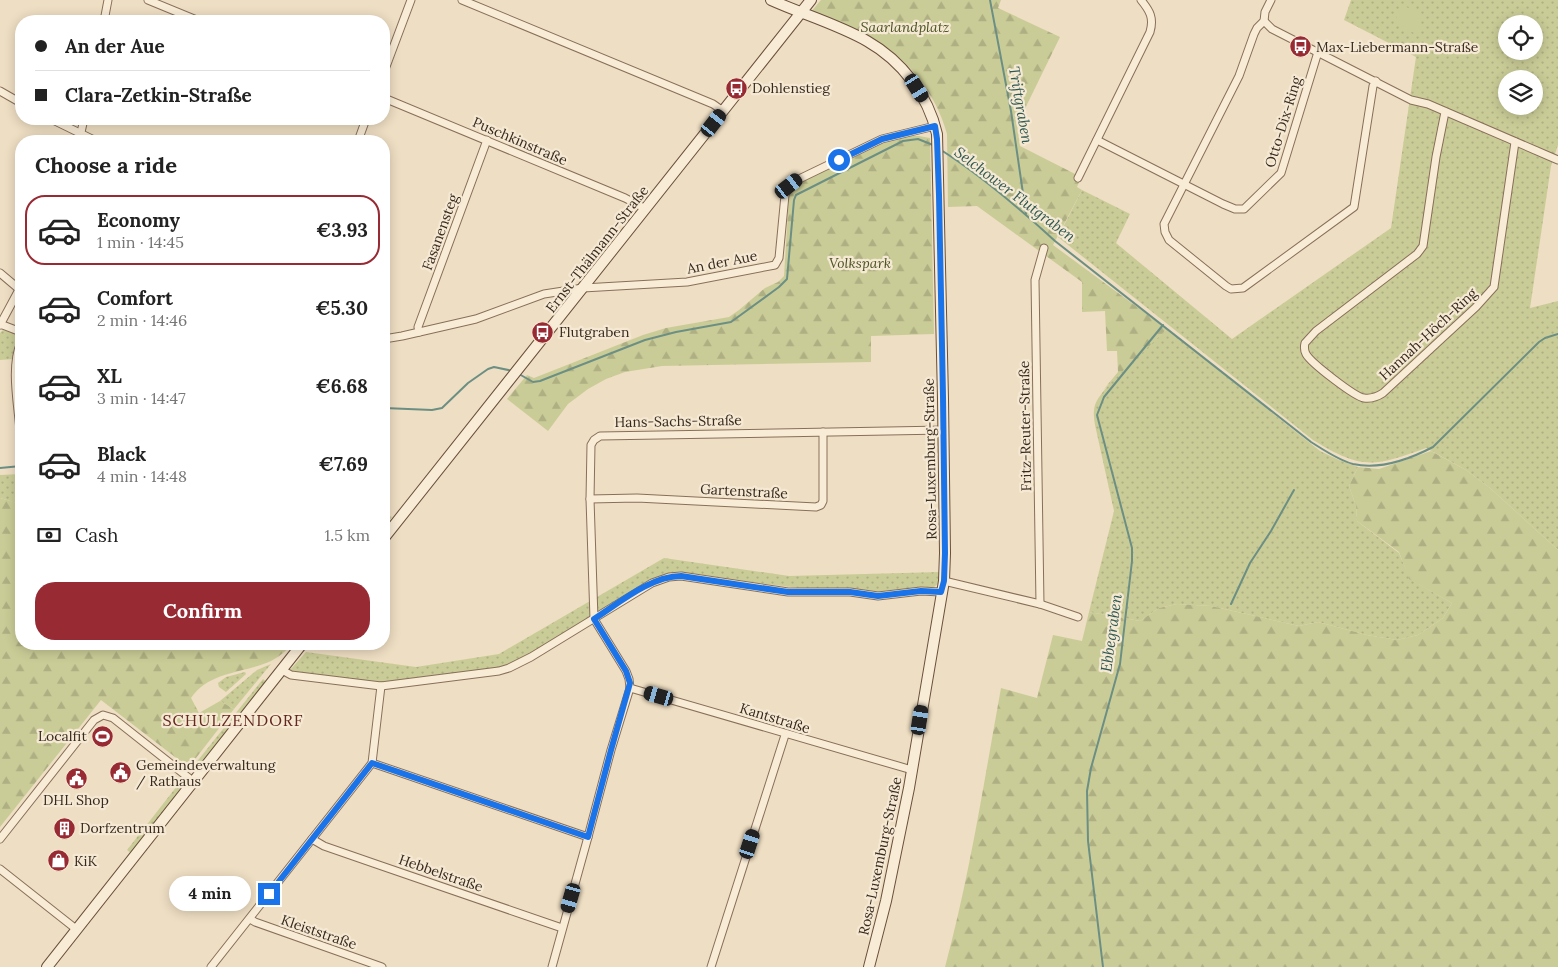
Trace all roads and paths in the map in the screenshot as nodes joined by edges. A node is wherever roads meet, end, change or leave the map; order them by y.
1 (108, 0) edge
2 (148, 0) edge
3 (412, 0) edge
4 (462, 0) edge
5 (771, 0) edge
6 (811, 0) edge
7 (1142, 0) edge
8 (1271, 0) edge
9 (801, 12) junction
10 (105, 15) edge
11 (184, 15) edge
12 (1264, 21) junction
13 (1318, 52) junction
14 (390, 57) edge
15 (1376, 81) junction
16 (0, 92) edge
17 (15, 100) edge
18 (390, 100) edge
19 (723, 111) junction
20 (1445, 112) junction
21 (60, 125) edge
22 (935, 126) junction
23 (75, 135) edge
24 (487, 140) junction
25 (1097, 140) junction
26 (1515, 142) junction
27 (1558, 160) edge
28 (1078, 178) dead end
29 (1184, 185) junction
30 (646, 209) junction
31 (1044, 248) dead end
32 (0, 274) edge
33 (15, 284) edge
34 (583, 288) junction
35 (15, 297) edge
36 (0, 324) edge
37 (15, 330) edge
38 (419, 332) junction
39 (390, 338) edge
40 (944, 430) junction
41 (823, 432) junction
42 (590, 499) junction
43 (390, 530) edge
44 (944, 581) junction
45 (941, 592) junction
46 (1040, 604) junction
47 (1078, 617) dead end
48 (594, 619) junction
49 (297, 650) edge
50 (282, 670) junction
51 (382, 686) junction
52 (630, 688) junction
53 (785, 734) junction
54 (372, 763) junction
55 (912, 770) junction
56 (194, 782) junction
57 (588, 837) junction
58 (0, 839) edge
59 (312, 839) junction
60 (0, 869) edge
61 (250, 919) junction
62 (562, 928) junction
63 (76, 930) junction
64 (47, 967) edge
65 (211, 967) edge
66 (382, 967) edge
67 (552, 967) edge
68 (710, 967) edge
69 (869, 967) edge

1 - 10 street
2 - 11 street
3 - 14 street
4 - 19 street
5 - 9 street, Rosa-Luxemburg-Straße
6 - 9 street, Ernst-Thälmann-Straße
7 - 25 street
8 - 12 street
9 - 19 street, Ernst-Thälmann-Straße
9 - 22 street, Rosa-Luxemburg-Straße
12 - 13 street
12 - 29 street
13 - 15 street
13 - 29 street, Otto-Dix-Ring
15 - 20 street
15 - 29 street
16 - 17 street
18 - 24 street, Puschkinstraße
19 - 30 street, Ernst-Thälmann-Straße
20 - 26 street
20 - 26 street, Hannah-Höch-Ring
21 - 23 street
22 - 34 street, An der Aue
22 - 40 street, Rosa-Luxemburg-Straße
24 - 30 street, Puschkinstraße
24 - 38 street, Fasanensteg
25 - 28 street
25 - 29 street, Otto-Dix-Ring
26 - 27 street
30 - 34 street, Ernst-Thälmann-Straße
31 - 46 street, Fritz-Reuter-Straße
32 - 33 street
34 - 38 street
34 - 43 street, Ernst-Thälmann-Straße
35 - 36 street
36 - 37 street
38 - 39 street
40 - 41 street, Hans-Sachs-Straße
40 - 44 street, Rosa-Luxemburg-Straße
41 - 42 street, Hans-Sachs-Straße
41 - 42 street, Gartenstraße
42 - 48 street, Hans-Sachs-Straße
44 - 45 street, Rosa-Luxemburg-Straße
44 - 46 street
45 - 48 street
45 - 55 street, Rosa-Luxemburg-Straße
46 - 47 street
48 - 51 street
48 - 52 street
49 - 50 street
50 - 51 street
50 - 56 street
51 - 54 street
52 - 53 street, Kantstraße
52 - 57 street
53 - 55 street, Kantstraße
53 - 68 street
54 - 57 street
54 - 59 street
55 - 69 street, Rosa-Luxemburg-Straße
56 - 58 street
56 - 63 street
57 - 62 street
59 - 61 street
59 - 62 street, Hebbelstraße
60 - 63 street
61 - 65 street
61 - 66 street, Kleiststraße
62 - 67 street
63 - 64 street

